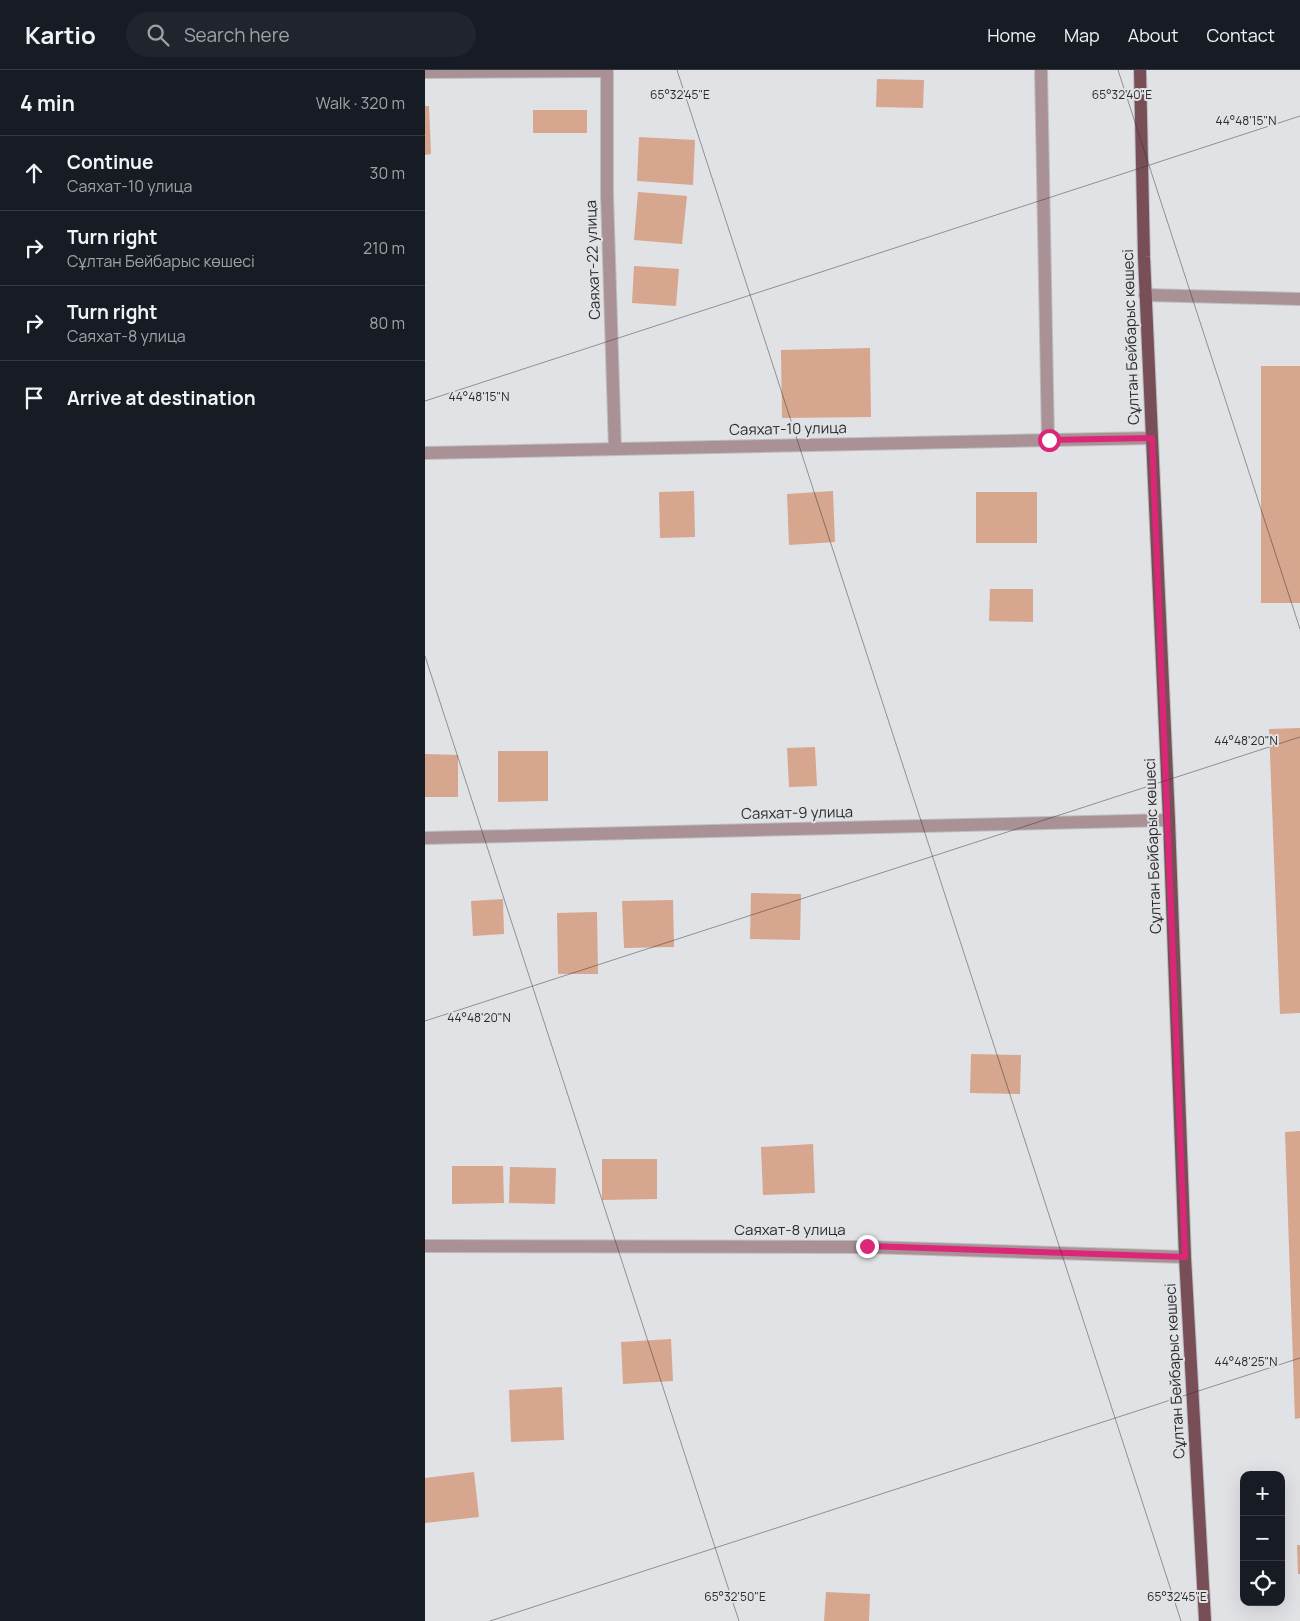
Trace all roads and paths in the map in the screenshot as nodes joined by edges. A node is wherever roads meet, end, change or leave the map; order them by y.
1 (607, 70) edge
2 (1041, 70) edge
3 (1140, 70) edge
4 (425, 72) edge
5 (1145, 295) junction
6 (1300, 299) edge
7 (1152, 438) junction
8 (1049, 440) junction
9 (615, 449) junction
10 (425, 453) edge
11 (1169, 820) junction
12 (425, 838) edge
13 (425, 1246) edge
14 (1185, 1257) junction
15 (1205, 1621) edge

1 - 4 street
1 - 9 street, Саяхат-22 улица
2 - 8 street
3 - 5 main road, Сұлтан Бейбарыс көшесі
5 - 6 street
5 - 7 main road, Сұлтан Бейбарыс көшесі
7 - 8 street, Саяхат-10 улица
7 - 11 main road, Сұлтан Бейбарыс көшесі
8 - 9 street, Саяхат-10 улица
9 - 10 street, Саяхат-10 улица
11 - 12 street, Саяхат-9 улица
11 - 14 main road, Сұлтан Бейбарыс көшесі
13 - 14 street, Саяхат-8 улица
14 - 15 main road, Сұлтан Бейбарыс көшесі

